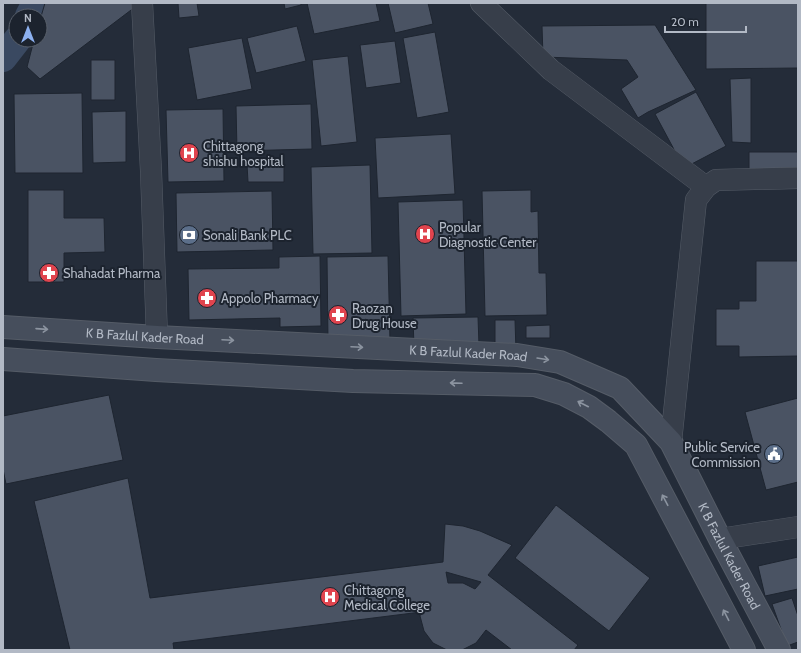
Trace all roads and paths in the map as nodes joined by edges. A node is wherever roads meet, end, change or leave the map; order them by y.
1 (142, 3) edge
2 (481, 3) edge
3 (798, 178) edge
4 (706, 187) junction
5 (3, 327) edge
6 (157, 337) junction
7 (3, 359) edge
8 (671, 442) junction
9 (798, 527) edge
10 (720, 539) junction
11 (744, 650) edge
12 (779, 650) edge

1 - 6 street
2 - 4 street
3 - 4 street
4 - 8 street
5 -> 6 main road, K B Fazlul Kader Road
6 -> 8 main road, K B Fazlul Kader Road
11 -> 7 main road
8 - 10 main road, K B Fazlul Kader Road
9 - 10 street
10 - 12 main road, K B Fazlul Kader Road

